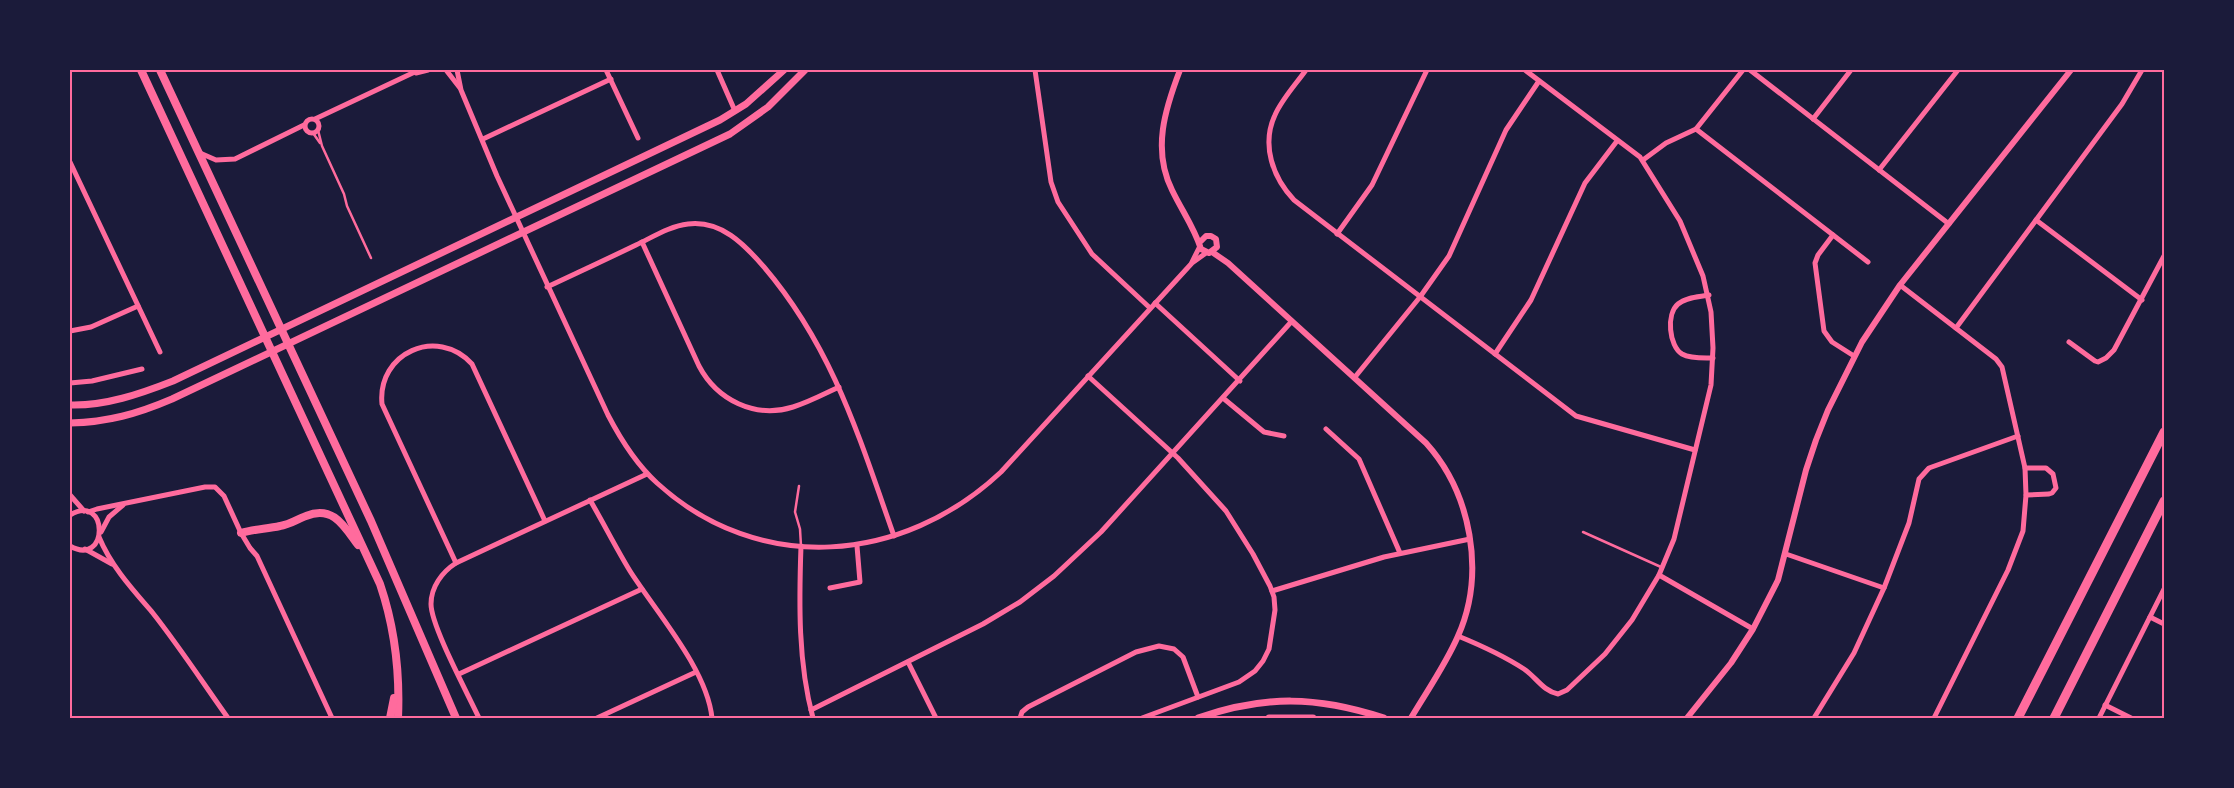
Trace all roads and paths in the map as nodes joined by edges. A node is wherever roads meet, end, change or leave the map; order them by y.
1 (141, 70) edge
2 (160, 70) edge
3 (419, 70) edge
4 (428, 70) edge
5 (446, 70) edge
6 (457, 70) edge
7 (606, 70) edge
8 (717, 70) edge
9 (784, 70) edge
10 (805, 70) edge
11 (1035, 70) edge
12 (1180, 70) edge
13 (1306, 70) edge
14 (1427, 70) edge
15 (1525, 70) edge
16 (1743, 70) edge
17 (1750, 70) edge
18 (1851, 70) edge
19 (1958, 70) edge
20 (2071, 70) edge
21 (2142, 70) edge
22 (413, 74) junction
23 (611, 79) junction
24 (1539, 80) junction
25 (462, 90) junction
26 (735, 111) junction
27 (1813, 119) junction
28 (317, 121) junction
29 (304, 125) junction
30 (1696, 129) junction
31 (315, 132) junction
32 (638, 138) dead end
33 (483, 139) junction
34 (1617, 141) junction
35 (198, 151) junction
36 (1642, 160) junction
37 (70, 162) edge
38 (1880, 170) junction
39 (516, 218) junction
40 (2036, 220) junction
41 (1192, 224) junction
42 (1949, 224) junction
43 (522, 233) junction
44 (1337, 234) junction
45 (1833, 235) junction
46 (1209, 236) junction
47 (642, 242) junction
48 (1200, 244) junction
49 (1217, 244) junction
50 (1209, 252) junction
51 (2164, 256) edge
52 (371, 258) dead end
53 (1868, 262) dead end
54 (1192, 263) junction
55 (1228, 263) junction
56 (1900, 285) junction
57 (547, 287) junction
58 (1708, 296) junction
59 (1420, 297) junction
60 (2142, 300) junction
61 (1155, 303) junction
62 (138, 306) junction
63 (1150, 308) junction
64 (1292, 321) junction
65 (1956, 328) junction
66 (281, 329) junction
67 (70, 331) edge
68 (264, 337) junction
69 (2069, 342) dead end
70 (288, 344) junction
71 (160, 352) dead end
72 (271, 352) junction
73 (1495, 354) junction
74 (1854, 356) junction
75 (1713, 358) junction
76 (142, 369) dead end
77 (1088, 376) junction
78 (1355, 378) junction
79 (1240, 381) junction
80 (70, 383) edge
81 (839, 386) junction
82 (1223, 398) junction
83 (70, 405) edge
84 (94, 422) junction
85 (70, 423) edge
86 (70, 428) edge
87 (1326, 429) dead end
88 (2164, 432) edge
89 (1284, 436) dead end
90 (2018, 436) junction
91 (1695, 450) junction
92 (1173, 454) junction
93 (2025, 468) junction
94 (648, 474) junction
95 (799, 486) dead end
96 (70, 495) edge
97 (2026, 495) junction
98 (590, 500) junction
99 (2164, 501) edge
100 (124, 505) junction
101 (86, 512) junction
102 (70, 515) edge
103 (545, 521) junction
104 (241, 532) junction
105 (1583, 532) dead end
106 (100, 535) junction
107 (894, 536) junction
108 (1470, 539) junction
109 (801, 546) junction
110 (857, 546) junction
111 (71, 547) edge
112 (85, 549) junction
113 (1400, 553) junction
114 (1786, 554) junction
115 (370, 563) junction
116 (456, 563) junction
117 (114, 565) junction
118 (1662, 568) junction
119 (1659, 575) junction
120 (830, 588) dead end
121 (1884, 588) junction
122 (2164, 588) edge
123 (642, 589) junction
124 (1272, 591) junction
125 (2150, 617) junction
126 (2164, 624) edge
127 (1753, 628) junction
128 (1458, 636) junction
129 (908, 662) junction
130 (696, 672) junction
131 (459, 674) junction
132 (398, 675) junction
133 (1198, 697) junction
134 (2105, 705) junction
135 (811, 710) junction
136 (228, 718) edge
137 (332, 718) edge
138 (390, 718) edge
139 (398, 718) edge
140 (456, 718) edge
141 (479, 718) edge
142 (597, 718) edge
143 (712, 718) edge
144 (813, 718) edge
145 (936, 718) edge
146 (1020, 718) edge
147 (1142, 718) edge
148 (1198, 718) edge
149 (1269, 718) edge
150 (1313, 718) edge
151 (1384, 718) edge
152 (1411, 718) edge
153 (1687, 718) edge
154 (1814, 718) edge
155 (1934, 718) edge
156 (2018, 718) edge
157 (2054, 718) edge
158 (2099, 718) edge
159 (2131, 718) edge

1 - 68 main road
2 - 35 main road
3 - 22 street
4 - 22 street
5 - 25 street
6 - 25 street
7 - 23 street
8 - 26 street
9 - 26 main road
10 - 43 main road
11 - 63 street
12 - 41 street
13 - 44 street
14 - 44 street
15 - 24 street
16 - 30 street
17 - 27 street
18 - 27 street
19 - 38 street
20 - 42 street
21 - 40 street
22 - 28 street
23 - 32 street
23 - 33 street
24 - 34 street
24 - 59 street
25 - 33 street
26 - 39 main road
27 - 38 street
28 - 29 street
28 - 31 street
29 - 31 street
29 - 35 street
30 - 36 street
30 - 45 street
31 - 52 lane
33 - 39 street
34 - 36 street
34 - 73 street
35 - 66 main road
36 - 58 street
37 - 62 street
38 - 42 street
39 - 43 street
39 - 66 main road
40 - 60 street
40 - 65 street
41 - 46 street
41 - 48 street
42 - 56 street
43 - 57 street
43 - 70 main road
44 - 59 street
45 - 53 street
45 - 74 street
46 - 48 street
46 - 49 street
47 - 57 street
47 - 81 street
47 - 81 street
48 - 50 street
48 - 54 street
49 - 50 street
49 - 55 street
50 - 54 street
50 - 55 street
51 - 60 street
54 - 61 street
55 - 64 street
56 - 65 street
56 - 74 street
57 - 94 street
58 - 75 street
58 - 75 street
59 - 73 street
59 - 78 street
60 - 69 street
61 - 63 street
61 - 79 street
62 - 67 street
62 - 71 street
63 - 77 street
64 - 78 street
64 - 79 street
65 - 90 street
66 - 68 main road
66 - 70 main road
68 - 72 main road
68 - 83 main road
70 - 72 main road
70 - 140 main road
72 - 84 main road
72 - 115 main road
73 - 91 street
74 - 114 street
75 - 91 street
76 - 80 street
77 - 92 street
77 - 107 street
78 - 108 street
79 - 82 street
81 - 107 street
82 - 89 street
82 - 92 street
84 - 85 main road
84 - 86 main road
87 - 113 street
88 - 156 highway
90 - 93 street
90 - 121 street
91 - 118 street
92 - 124 street
92 - 129 street
93 - 97 street
93 - 97 street
94 - 98 street
94 - 109 street
95 - 109 lane
96 - 101 street
97 - 155 street
98 - 103 street
98 - 123 street
99 - 157 highway
100 - 101 street
100 - 104 street
100 - 106 street
101 - 102 street
101 - 106 street
103 - 116 street
103 - 116 street
104 - 115 main road
104 - 137 street
105 - 118 lane
106 - 112 street
106 - 117 street
107 - 110 street
108 - 113 street
108 - 128 street
109 - 110 street
109 - 135 street
110 - 120 street
111 - 112 street
112 - 117 street
113 - 124 street
114 - 121 street
114 - 127 street
115 - 132 main road
116 - 131 street
117 - 136 street
118 - 119 street
119 - 127 street
119 - 128 street
121 - 154 street
122 - 125 street
123 - 130 street
123 - 131 street
124 - 133 street
125 - 126 street
125 - 134 street
127 - 153 street
128 - 152 street
129 - 135 street
129 - 145 street
130 - 142 street
130 - 143 street
131 - 141 street
132 - 138 main road
132 - 139 main road
133 - 146 street
133 - 147 street
134 - 158 street
134 - 159 street
135 - 144 street
148 - 151 main road
149 - 150 main road

